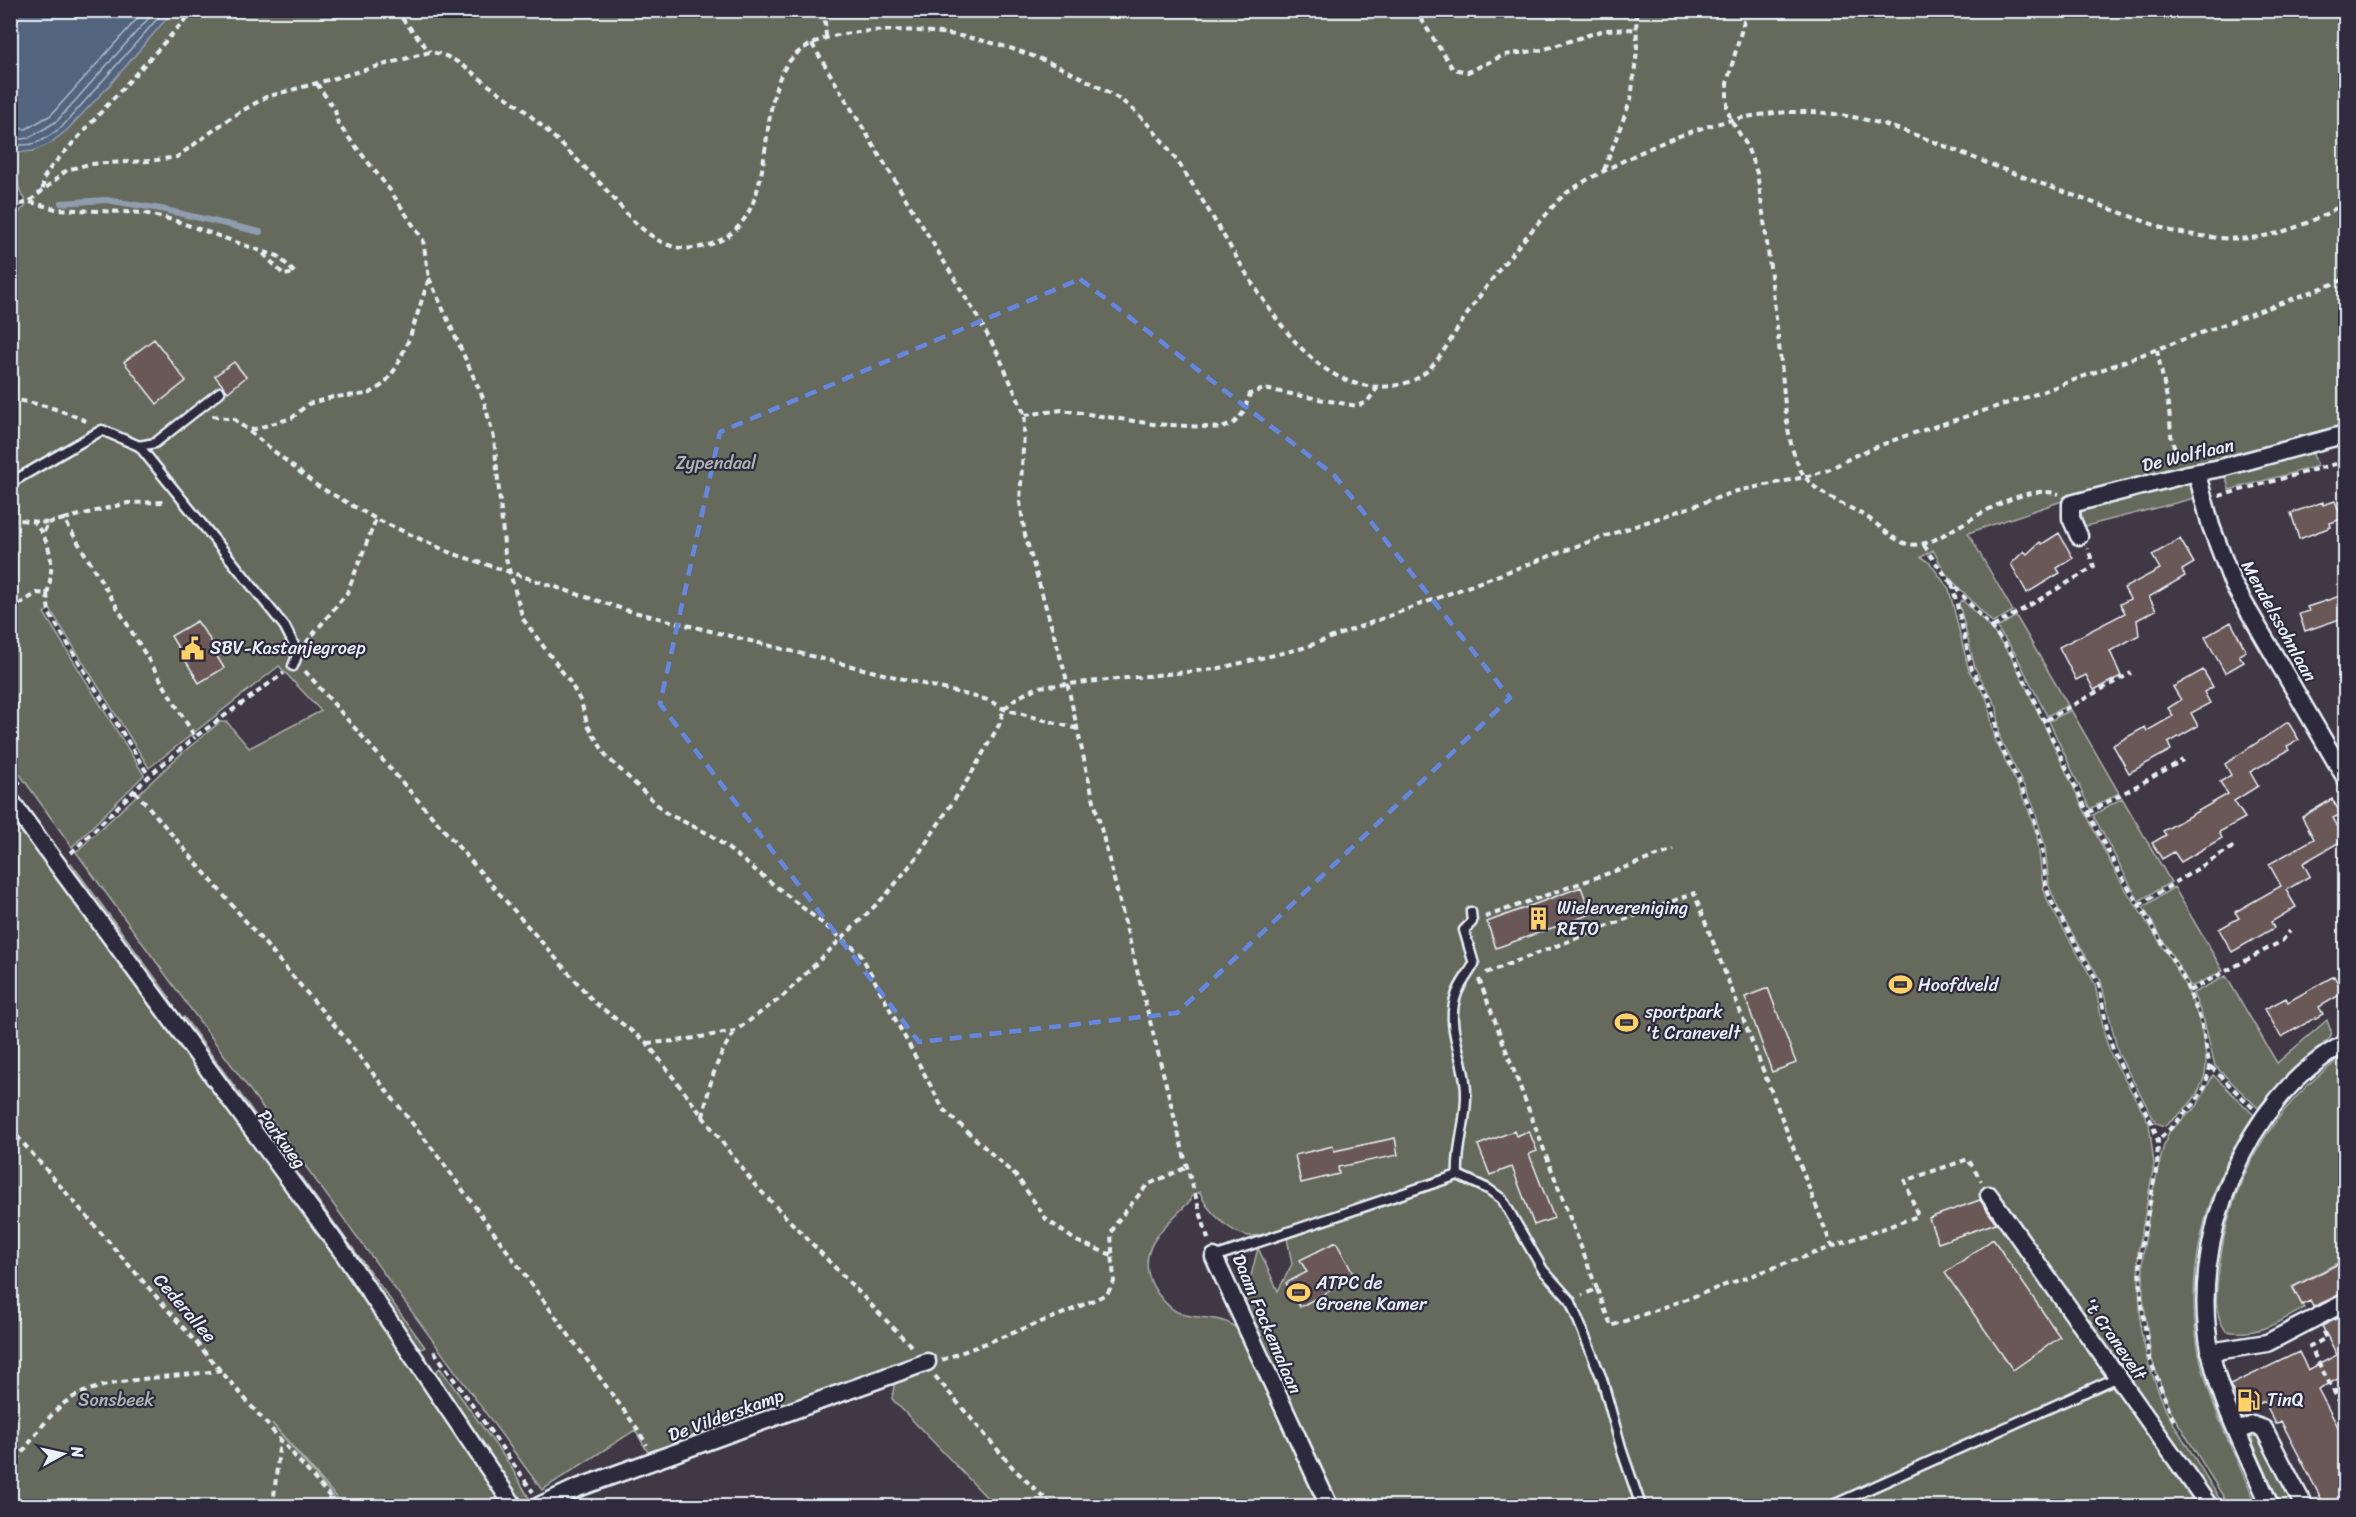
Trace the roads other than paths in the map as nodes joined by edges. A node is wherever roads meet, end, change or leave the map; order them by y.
1 (220, 392) dead end
2 (2346, 434) edge
3 (139, 446) junction
4 (2192, 474) junction
5 (10, 483) edge
6 (2079, 536) road end
7 (293, 666) road end
8 (2346, 779) edge
9 (10, 801) edge
10 (1471, 912) dead end
11 (2346, 1043) edge
12 (1458, 1175) junction
13 (1989, 1195) road end
14 (1214, 1257) joint
15 (2346, 1302) edge
16 (2210, 1352) junction
17 (927, 1362) road end
18 (2118, 1377) junction
19 (2238, 1431) junction
20 (514, 1506) edge
21 (539, 1506) edge
22 (1329, 1506) edge
23 (1641, 1506) edge
24 (1830, 1506) edge
25 (2209, 1506) edge
26 (2270, 1506) edge
27 (2304, 1506) edge

1 - 3 lane
2 - 4 street, De Wolflaan
3 - 5 lane
3 - 7 lane
4 - 6 street, De Wolflaan
4 - 8 street, Mendelssohnlaan
9 - 20 street, Parkweg
10 - 12 lane
11 - 16 street
12 - 14 lane, Daam Fockemalaan
12 - 23 lane
13 - 18 street, 't Cranevelt
14 - 22 street, Daam Fockemalaan
15 - 16 street
16 - 19 street
17 - 21 street, De Vilderskamp
18 - 24 lane
18 - 25 street, 't Cranevelt
19 - 26 street
19 - 27 street

